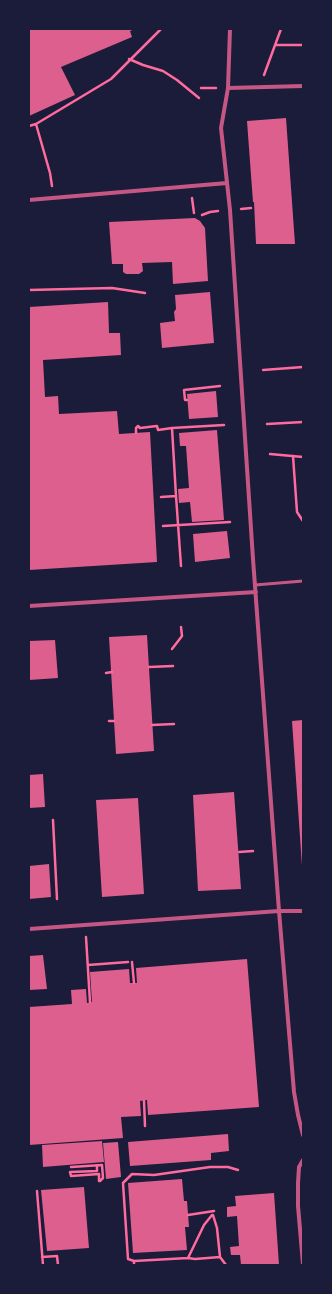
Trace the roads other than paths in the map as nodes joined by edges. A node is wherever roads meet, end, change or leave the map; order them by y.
1 (230, 29) edge
2 (303, 86) edge
3 (228, 88) junction
4 (227, 183) junction
5 (29, 200) edge
6 (303, 580) edge
7 (255, 585) junction
8 (256, 592) junction
9 (29, 606) edge
10 (279, 911) junction
11 (303, 911) edge
12 (29, 929) edge
13 (303, 1135) edge
14 (303, 1160) edge
15 (303, 1264) edge

1 - 3 street
2 - 3 street
3 - 4 street
4 - 5 street
4 - 7 street
6 - 7 lane
7 - 8 street
8 - 9 street
8 - 10 street
10 - 11 street
10 - 12 street
10 - 13 street
14 - 15 street

